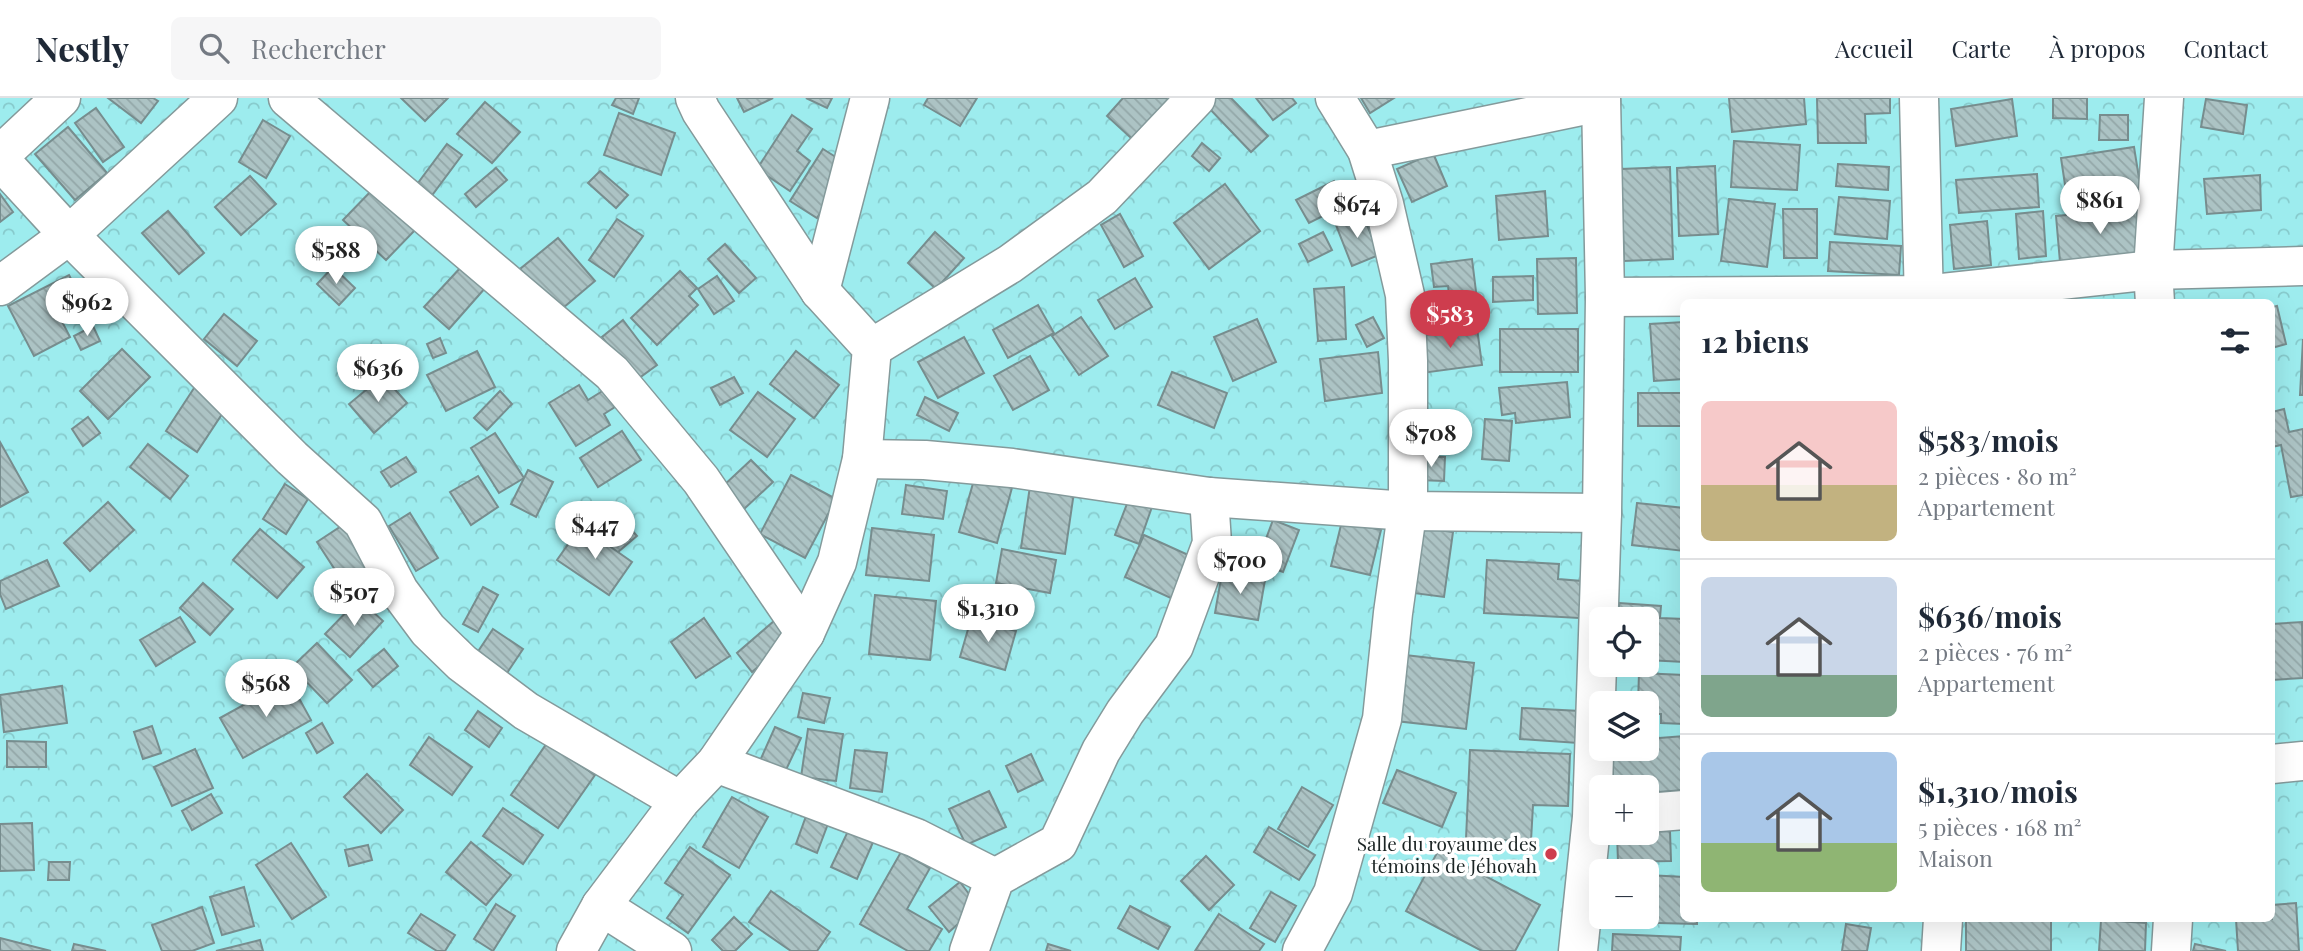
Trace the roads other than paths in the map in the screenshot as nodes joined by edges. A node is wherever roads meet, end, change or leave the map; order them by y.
1 (61, 98) edge
2 (218, 98) edge
3 (288, 98) edge
4 (695, 98) edge
5 (870, 98) edge
6 (1196, 98) edge
7 (1335, 98) edge
8 (1919, 98) edge
9 (2164, 98) edge
10 (1601, 100) edge
11 (1367, 150) junction
12 (0, 157) edge
13 (69, 235) junction
14 (2303, 266) edge
15 (0, 286) edge
16 (2154, 286) edge
17 (820, 291) junction
18 (1605, 297) junction
19 (1924, 299) edge
20 (872, 348) junction
21 (862, 459) junction
22 (1209, 497) junction
23 (1408, 511) junction
24 (1602, 513) junction
25 (805, 633) junction
26 (2303, 761) edge
27 (716, 763) junction
28 (2275, 764) edge
29 (1598, 775) edge
30 (680, 801) junction
31 (1680, 810) edge
32 (1659, 812) edge
33 (1593, 845) edge
34 (995, 878) junction
35 (601, 906) junction
36 (1943, 922) edge
37 (2173, 922) edge
38 (576, 951) edge
39 (672, 951) edge
40 (969, 951) edge
41 (1302, 951) edge
42 (1578, 951) edge
43 (1941, 951) edge
44 (2171, 951) edge

1 - 12 street
2 - 13 street
3 - 25 street
4 - 17 street
5 - 17 street
6 - 20 street
7 - 11 street
8 - 19 street
9 - 16 street
10 - 11 street
10 - 18 street
11 - 23 street
12 - 13 street
13 - 15 street
13 - 30 street
14 - 16 street
16 - 19 street
17 - 20 street
18 - 19 street
18 - 24 street
20 - 21 street
21 - 22 street
21 - 25 street
22 - 23 street
22 - 34 street
23 - 24 street
23 - 41 street
24 - 29 street
25 - 27 street
26 - 28 street
27 - 30 street
27 - 34 street
30 - 35 street
31 - 32 street
33 - 42 street
34 - 40 street
35 - 38 street
35 - 39 street
36 - 43 street
37 - 44 street

